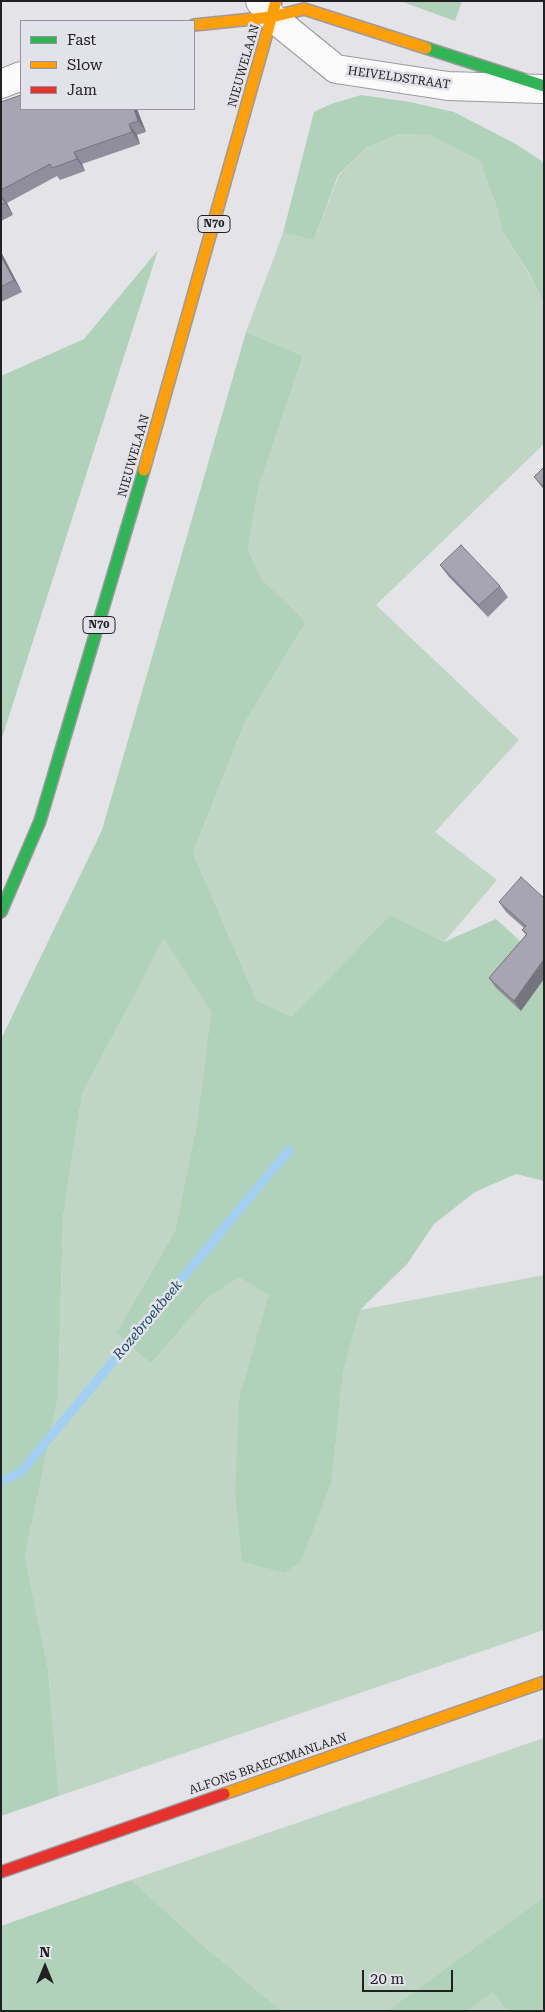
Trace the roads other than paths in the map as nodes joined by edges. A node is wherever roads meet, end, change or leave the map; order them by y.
1 (269, 7) edge
2 (195, 25) edge
3 (20, 76) edge
4 (1, 84) edge
5 (544, 87) edge
6 (1, 912) edge
7 (544, 1682) edge
8 (1, 1872) edge

1 - 2 street, HEIVELDSTRAAT
1 - 5 street, HEIVELDSTRAAT
1 - 5 street, HEIVELDSTRAAT
1 - 6 street, NIEUWELAAN / N70
3 - 4 street
7 - 8 street, ALFONS BRAECKMANLAAN

